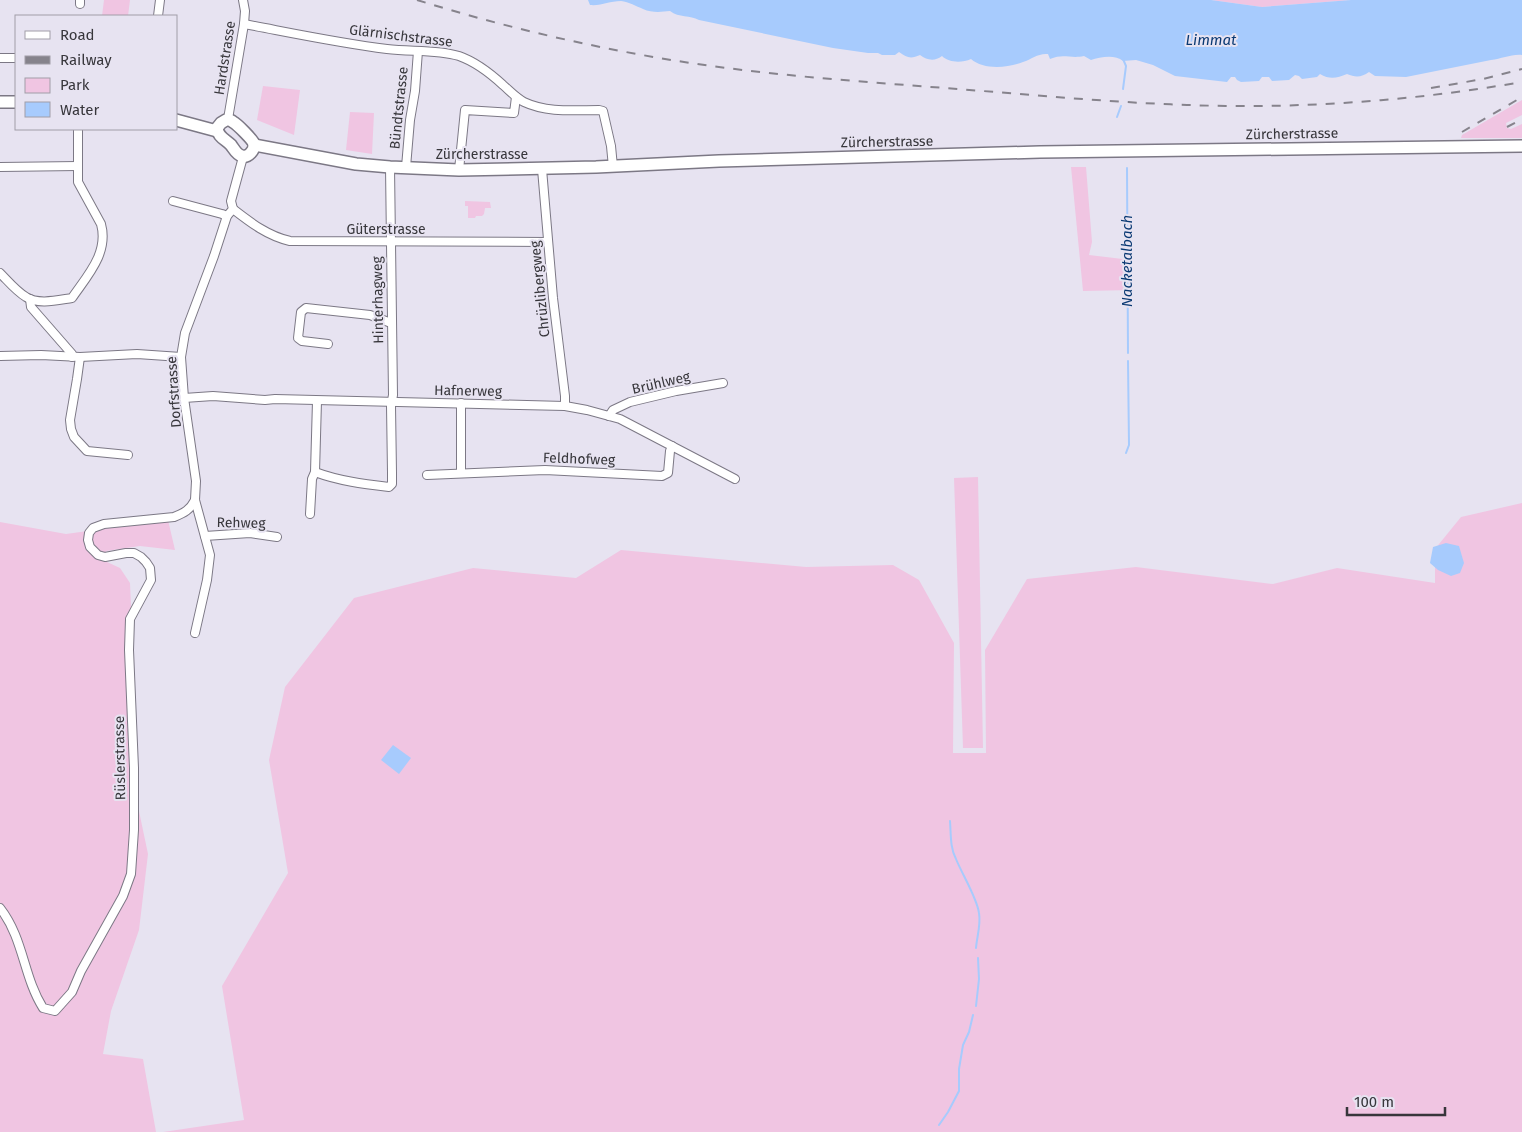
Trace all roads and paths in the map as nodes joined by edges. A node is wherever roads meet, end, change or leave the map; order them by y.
1 (160, 0) edge
2 (243, 0) edge
3 (158, 15) edge
4 (244, 24) junction
5 (418, 51) junction
6 (0, 58) edge
7 (15, 58) edge
8 (516, 97) junction
9 (0, 102) edge
10 (15, 102) edge
11 (228, 120) junction
12 (178, 121) edge
13 (78, 130) edge
14 (217, 131) junction
15 (254, 145) junction
16 (1522, 146) edge
17 (243, 157) junction
18 (78, 166) junction
19 (0, 167) edge
20 (390, 167) junction
21 (613, 167) junction
22 (406, 168) junction
23 (542, 169) junction
24 (459, 170) junction
25 (173, 201) dead end
26 (233, 209) junction
27 (227, 216) junction
28 (390, 242) junction
29 (548, 242) junction
30 (0, 273) edge
31 (30, 300) junction
32 (391, 323) junction
33 (328, 344) dead end
34 (0, 356) edge
35 (76, 357) junction
36 (181, 358) junction
37 (723, 383) dead end
38 (184, 398) junction
39 (317, 400) junction
40 (392, 402) junction
41 (462, 403) junction
42 (565, 406) junction
43 (609, 416) junction
44 (672, 446) junction
45 (128, 455) dead end
46 (315, 472) junction
47 (461, 473) junction
48 (427, 475) dead end
49 (736, 478) dead end
50 (195, 500) junction
51 (310, 514) dead end
52 (205, 536) junction
53 (277, 537) dead end
54 (195, 633) dead end
55 (0, 908) edge

1 - 3 street
2 - 4 street, Hardstrasse
4 - 5 street, Glärnischstrasse
4 - 11 street, Hardstrasse
5 - 8 street, Glärnischstrasse
5 - 22 street, Bündtstrasse
6 - 7 street
8 - 21 street, Glärnischstrasse
8 - 24 street
9 - 10 main road
11 - 14 main road
11 - 15 main road
12 - 14 main road
13 - 18 street
14 - 17 main road
15 - 17 main road
15 - 20 main road, Zürcherstrasse
16 - 21 main road, Zürcherstrasse
17 - 26 street
18 - 19 street
18 - 31 street
20 - 22 main road, Zürcherstrasse
20 - 28 street, Hinterhagweg
21 - 23 main road, Zürcherstrasse
22 - 24 main road, Zürcherstrasse
23 - 24 main road, Zürcherstrasse
23 - 29 street, Chrüzlibergweg
25 - 27 street
26 - 27 street, Dorfstrasse
26 - 28 street, Güterstrasse
27 - 36 street, Dorfstrasse
28 - 29 street, Güterstrasse
28 - 32 street, Hinterhagweg
29 - 42 street, Chrüzlibergweg
30 - 31 street
31 - 35 street
32 - 33 street
32 - 40 street, Hinterhagweg
34 - 35 street
35 - 36 street
35 - 45 street
36 - 38 street, Dorfstrasse
37 - 43 street, Brühlweg
38 - 39 street, Hafnerweg
38 - 50 street, Dorfstrasse
39 - 40 street, Hafnerweg
39 - 46 street
40 - 41 street, Hafnerweg
40 - 46 street, Hinterhagweg
41 - 42 street, Hafnerweg
41 - 47 street
42 - 43 street, Hafnerweg
43 - 44 street, Hafnerweg
44 - 47 street, Feldhofweg
44 - 49 street, Hafnerweg
46 - 51 street
47 - 48 street, Feldhofweg
50 - 52 street, Dorfstrasse
50 - 55 street, Rüslerstrasse
52 - 53 street, Rehweg
52 - 54 street, Dorfstrasse

